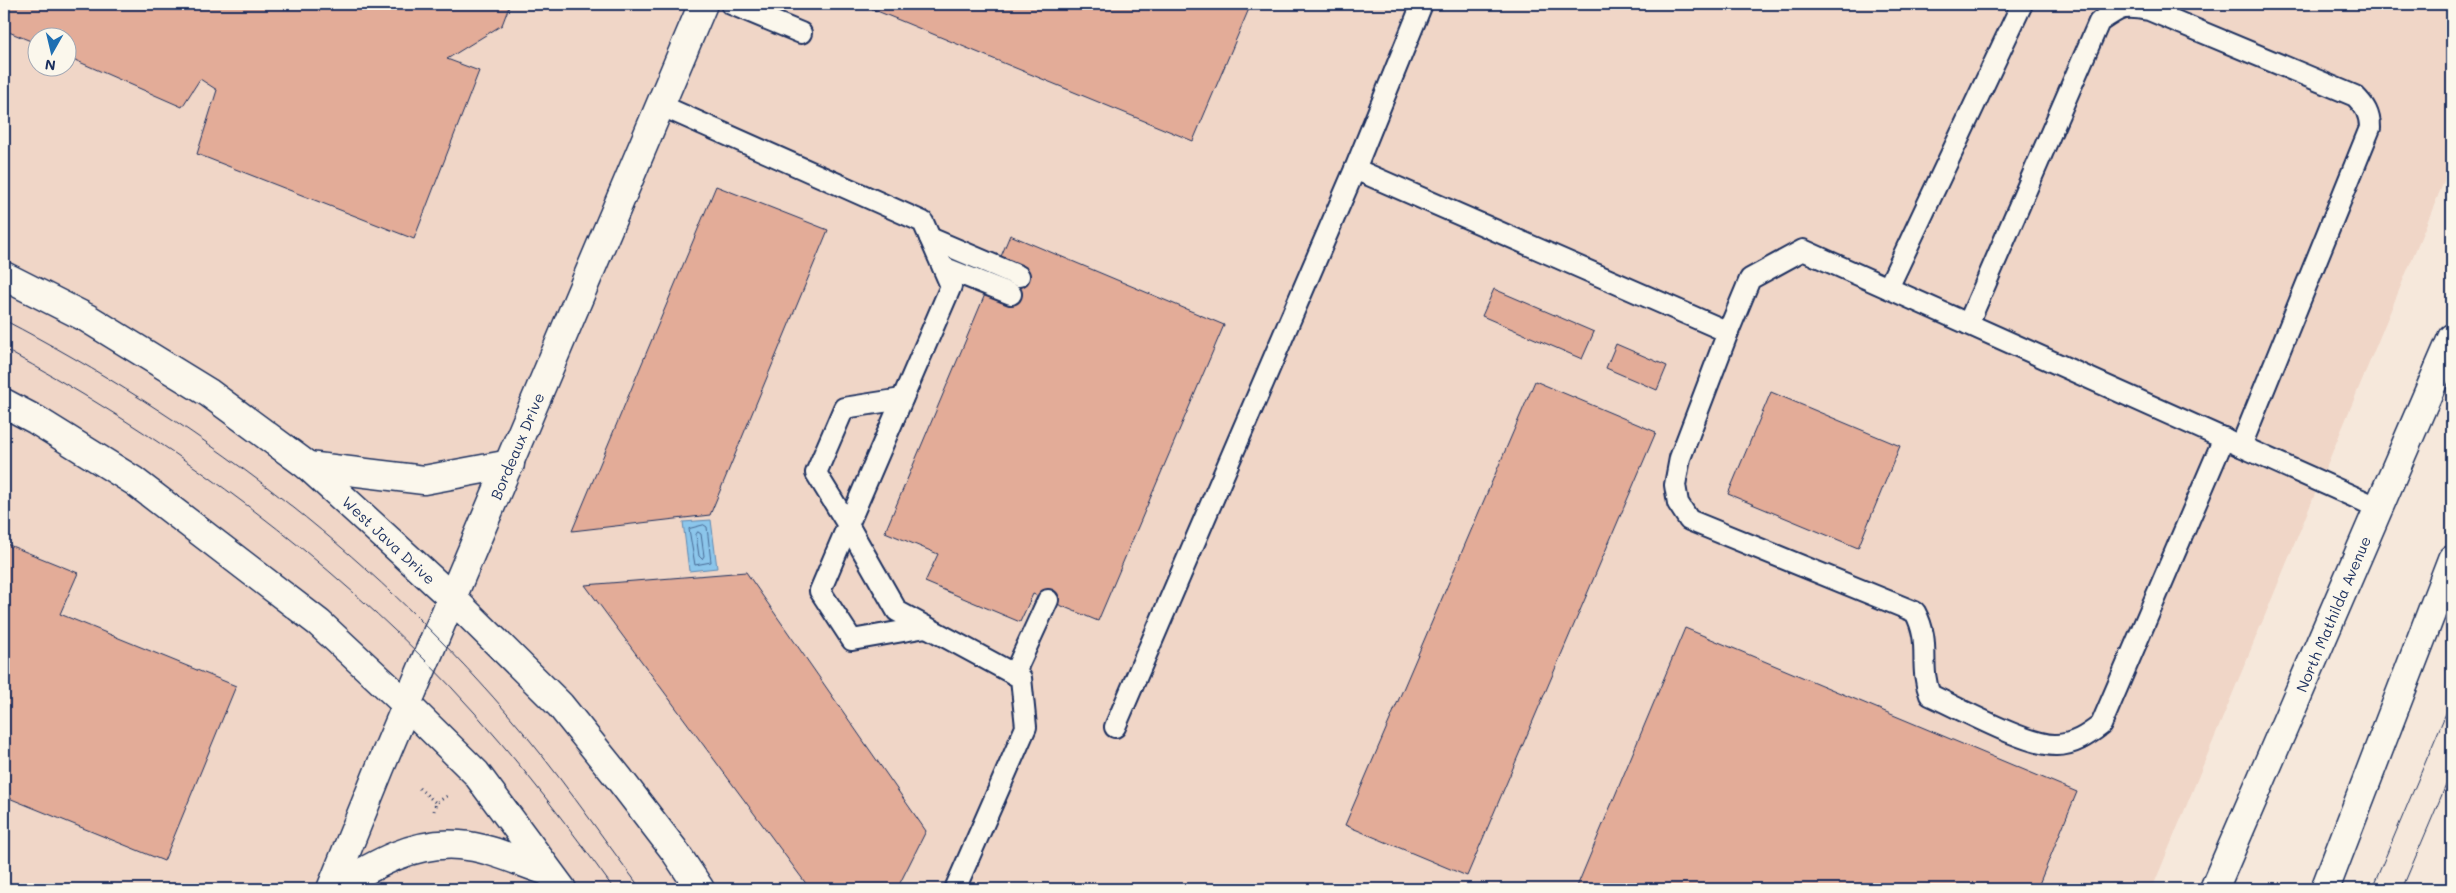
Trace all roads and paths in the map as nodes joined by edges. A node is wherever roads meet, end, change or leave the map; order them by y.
1 (703, 4) edge
2 (731, 4) edge
3 (1422, 4) edge
4 (2022, 4) edge
5 (801, 34) dead end
6 (660, 105) junction
7 (1355, 169) junction
8 (930, 238) junction
9 (943, 267) junction
10 (4, 276) edge
11 (1888, 288) junction
12 (1968, 324) junction
13 (1728, 332) junction
14 (2452, 338) edge
15 (902, 399) junction
16 (4, 402) edge
17 (2233, 442) junction
18 (510, 464) junction
19 (308, 466) junction
20 (2379, 508) junction
21 (848, 525) junction
22 (2452, 559) edge
23 (453, 599) junction
24 (1048, 600) dead end
25 (926, 627) junction
26 (1014, 674) junction
27 (407, 705) junction
28 (1115, 727) dead end
29 (418, 788) dead end
30 (436, 803) dead end
31 (554, 880) edge
32 (332, 889) edge
33 (700, 889) edge
34 (955, 889) edge
35 (2214, 889) edge
36 (2325, 889) edge

1 - 6 main road, Bordeaux Drive
2 - 5 lane
3 - 7 lane
4 - 11 lane
6 - 8 lane
6 - 18 main road, Bordeaux Drive
7 - 13 lane
7 - 28 lane
8 - 9 lane
8 - 9 lane
9 - 15 lane
10 - 19 main road, West Java Drive
11 - 12 lane
11 - 13 lane
12 - 17 lane
12 - 17 lane
13 - 17 lane
14 - 20 main road, North Mathilda Avenue
15 - 21 lane
15 - 21 lane
16 - 27 main road
17 - 20 lane
18 - 19 main road
18 - 23 main road, Bordeaux Drive
19 - 23 main road, West Java Drive
20 - 35 main road, North Mathilda Avenue
21 - 25 lane
21 - 25 lane
22 - 36 main road
23 - 27 main road, Bordeaux Drive
23 - 33 main road, West Java Drive
24 - 26 lane
25 - 26 lane
26 - 34 lane
27 - 31 main road
27 - 32 main road, Bordeaux Drive
29 - 30 path
31 - 32 main road

